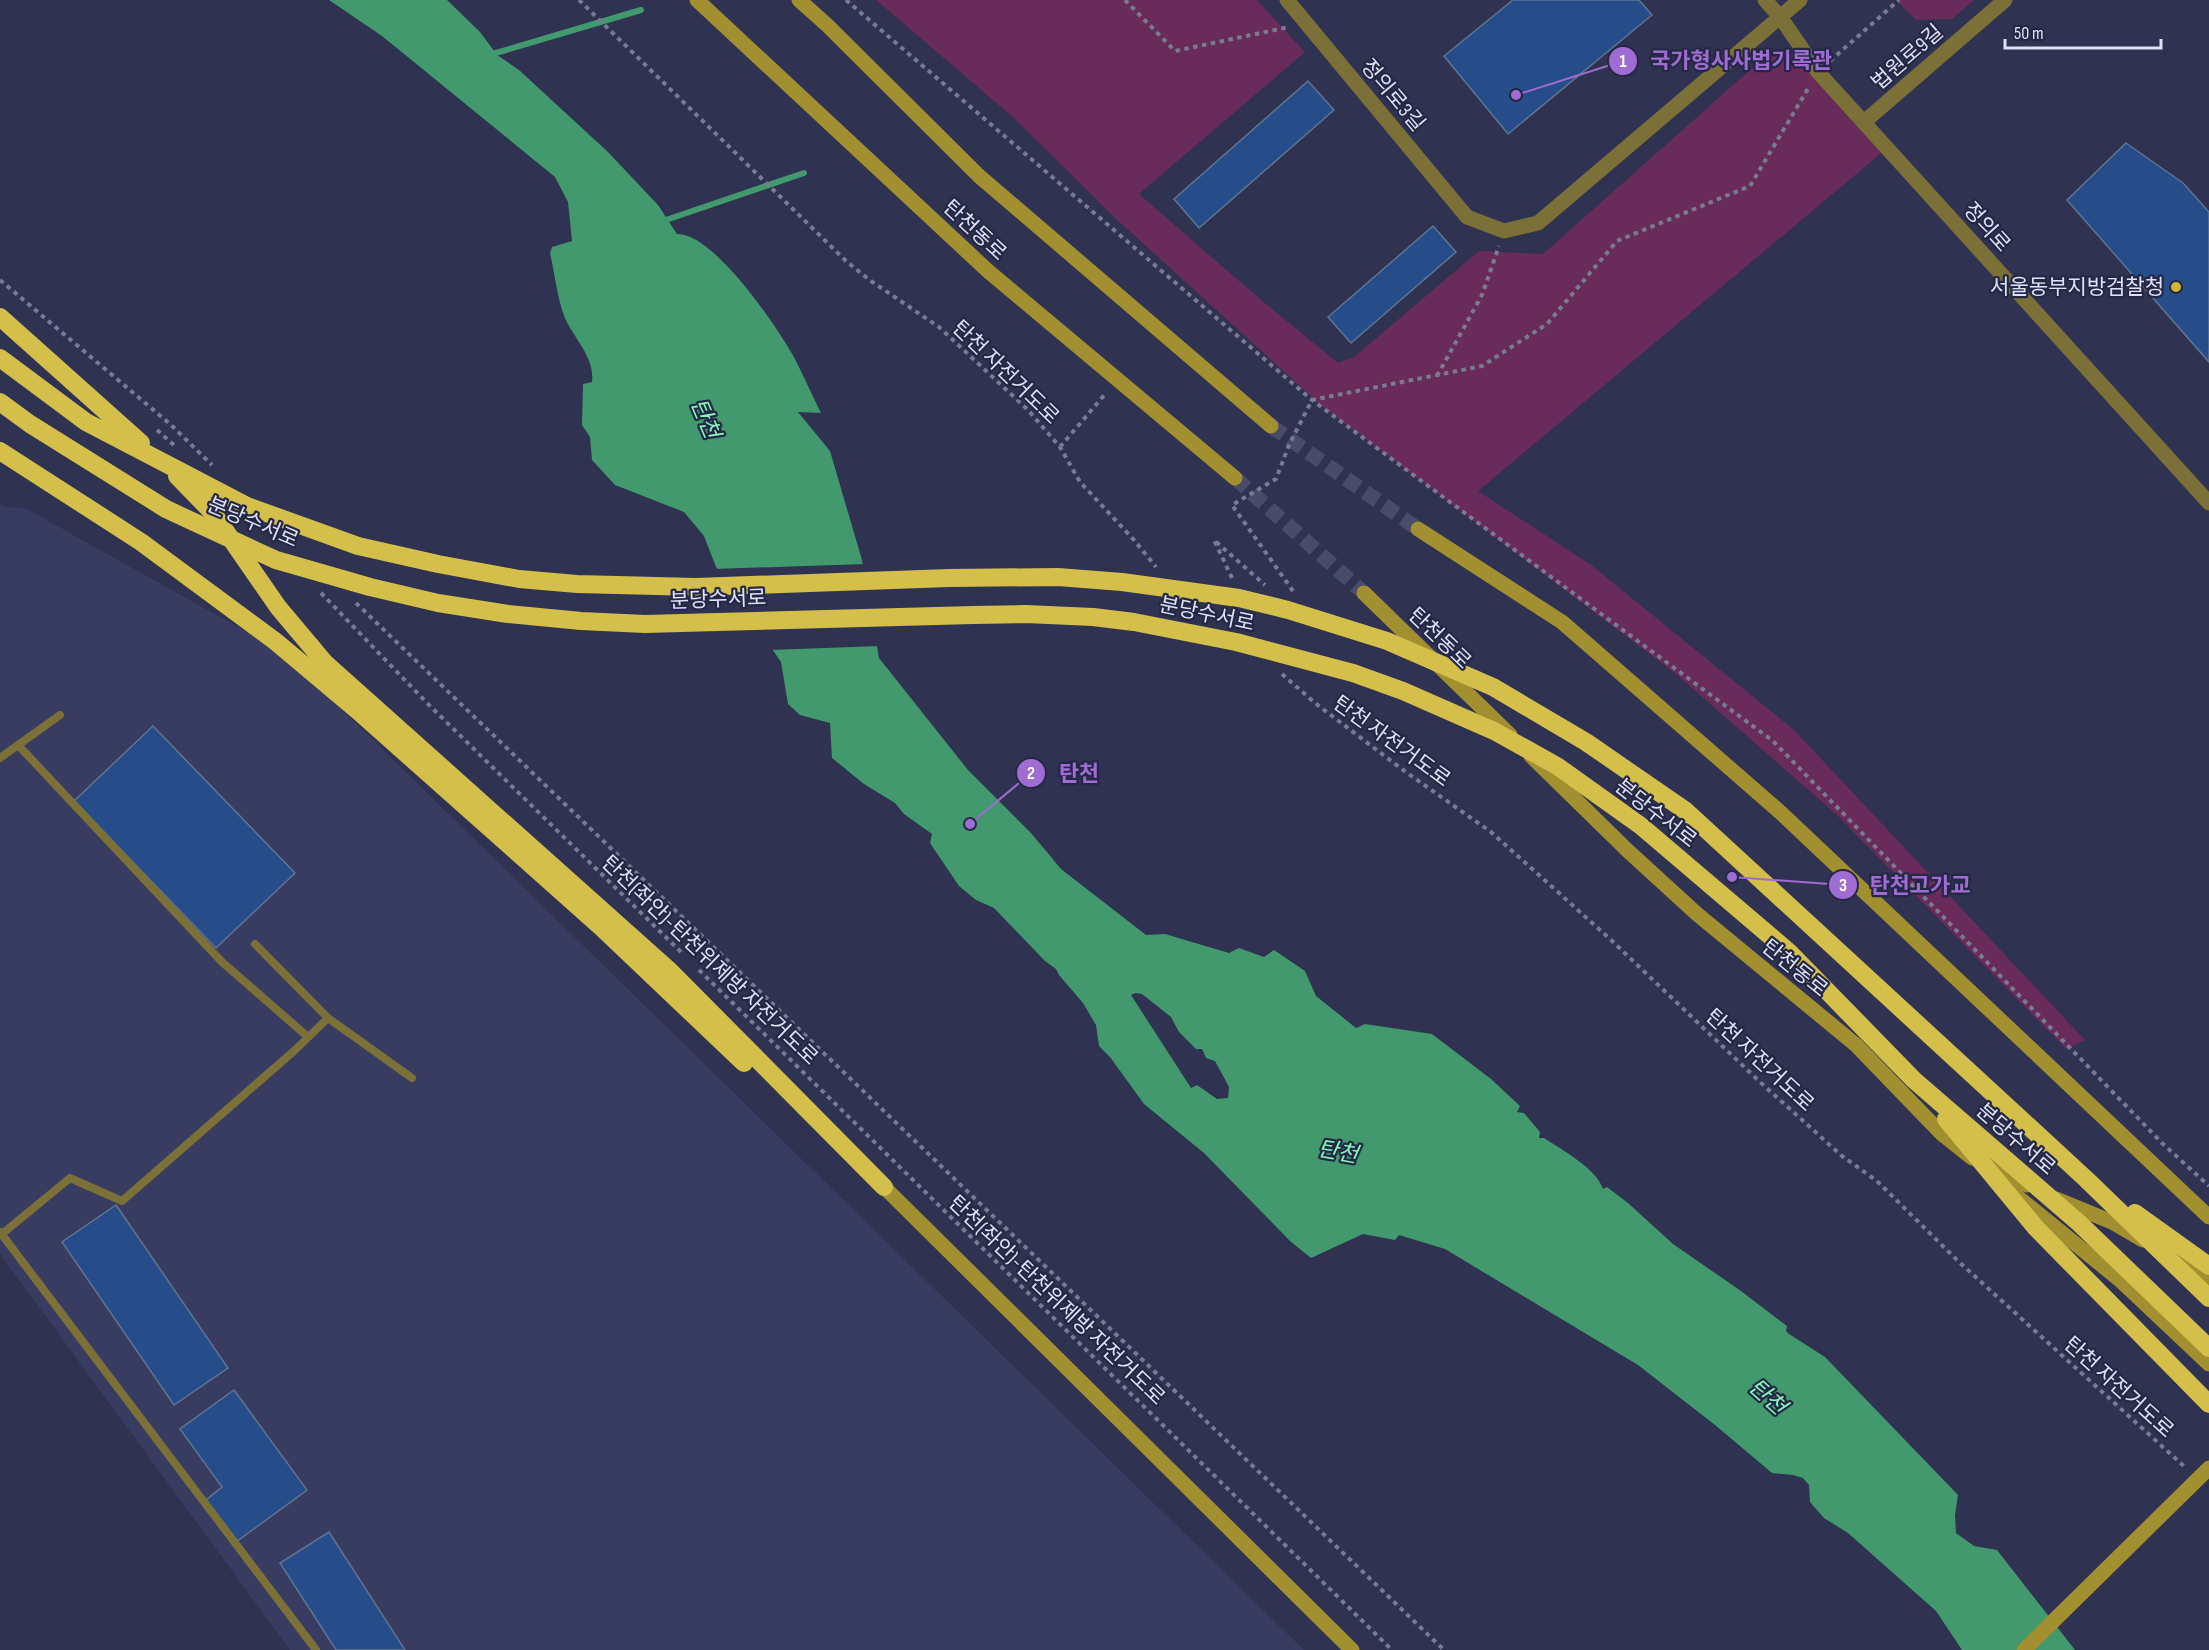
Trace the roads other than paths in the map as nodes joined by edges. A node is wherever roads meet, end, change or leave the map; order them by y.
1 (697, 0) edge
2 (799, 0) edge
3 (1287, 0) edge
4 (1765, 0) edge
5 (1800, 0) edge
6 (2005, 0) edge
7 (1781, 18) junction
8 (1864, 122) junction
9 (0, 317) edge
10 (0, 358) edge
11 (0, 402) edge
12 (1271, 426) tunnel mouth
13 (0, 451) edge
14 (1235, 478) tunnel mouth
15 (2209, 503) edge
16 (1418, 529) tunnel mouth
17 (1364, 593) tunnel mouth
18 (60, 715) dead end
19 (18, 745) junction
20 (0, 758) edge
21 (255, 944) dead end
22 (328, 1018) junction
23 (308, 1037) junction
24 (412, 1078) dead end
25 (1914, 1080) junction
26 (1942, 1134) junction
27 (2086, 1179) junction
28 (884, 1187) junction
29 (2209, 1217) edge
30 (1, 1233) edge
31 (2209, 1266) edge
32 (2209, 1284) edge
33 (2209, 1298) edge
34 (2209, 1348) edge
35 (2209, 1364) edge
36 (2209, 1404) edge
37 (2209, 1468) edge
38 (316, 1650) edge
39 (1352, 1650) edge
40 (2024, 1650) edge

1 - 14 street, 탄천동로
2 - 12 street
3 - 7 street, 정의로3길
4 - 7 street, 정의로
5 - 7 street
6 - 8 street, 법원로9길
7 - 8 street, 정의로
8 - 15 street, 정의로
9 - 28 highway
10 - 27 highway, 분당수서로
11 - 25 highway, 분당수서로
13 - 28 highway
16 - 29 street
17 - 26 street, 탄천동로
18 - 19 lane
19 - 20 lane
19 - 23 lane
21 - 22 lane
22 - 23 lane
22 - 24 lane
23 - 30 lane
25 - 34 highway, 분당수서로
25 - 36 highway
26 - 32 street
26 - 35 street, 탄천동로
27 - 31 highway
27 - 33 highway, 분당수서로
28 - 39 street
30 - 38 lane
37 - 40 street

